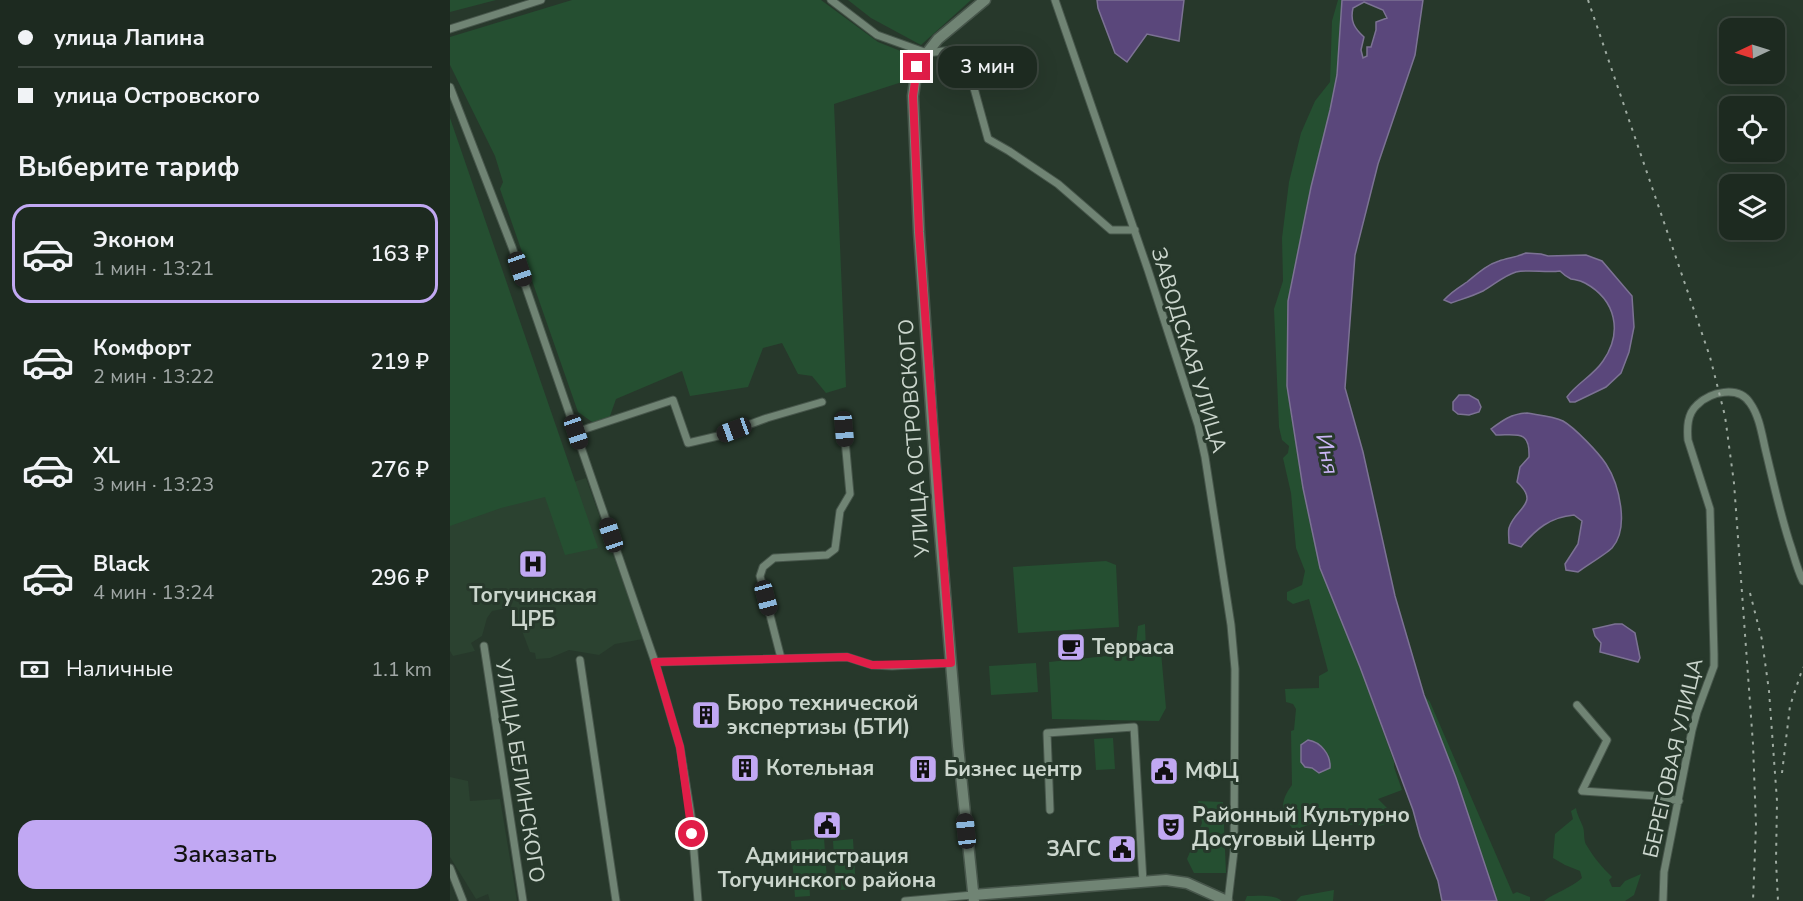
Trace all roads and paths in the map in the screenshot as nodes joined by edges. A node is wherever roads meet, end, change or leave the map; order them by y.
1 (541, 0) edge
2 (831, 0) edge
3 (985, 0) edge
4 (1055, 0) edge
5 (450, 29) edge
6 (927, 53) junction
7 (450, 87) edge
8 (1135, 230) junction
9 (822, 402) dead end
10 (844, 429) dead end
11 (576, 432) junction
12 (1803, 580) edge
13 (484, 646) dead end
14 (782, 658) junction
15 (580, 660) dead end
16 (655, 662) junction
17 (951, 663) junction
18 (1577, 705) dead end
19 (1679, 801) junction
20 (1050, 810) dead end
21 (450, 868) edge
22 (1143, 882) junction
23 (973, 898) edge
24 (463, 901) edge
25 (524, 901) edge
26 (616, 901) edge
27 (698, 901) edge
28 (905, 901) edge
29 (1227, 901) edge
30 (1663, 901) edge

1 - 5 street
2 - 6 street
3 - 6 street, УЛИЦА ОСТРОВСКОГО
4 - 8 street, ЗАВОДСКАЯ УЛИЦА
6 - 8 street
6 - 17 street, УЛИЦА ОСТРОВСКОГО
7 - 11 street
8 - 29 street, ЗАВОДСКАЯ УЛИЦА
9 - 11 street
10 - 14 street
11 - 16 street
12 - 19 street, БЕРЕГОВАЯ УЛИЦА
13 - 25 street, УЛИЦА БЕЛИНСКОГО
14 - 16 street
14 - 17 street
15 - 26 street
16 - 27 street
17 - 23 street, УЛИЦА ОСТРОВСКОГО
18 - 19 street
19 - 30 street, БЕРЕГОВАЯ УЛИЦА
20 - 22 street
21 - 24 street
22 - 23 street
22 - 29 street
23 - 28 street

